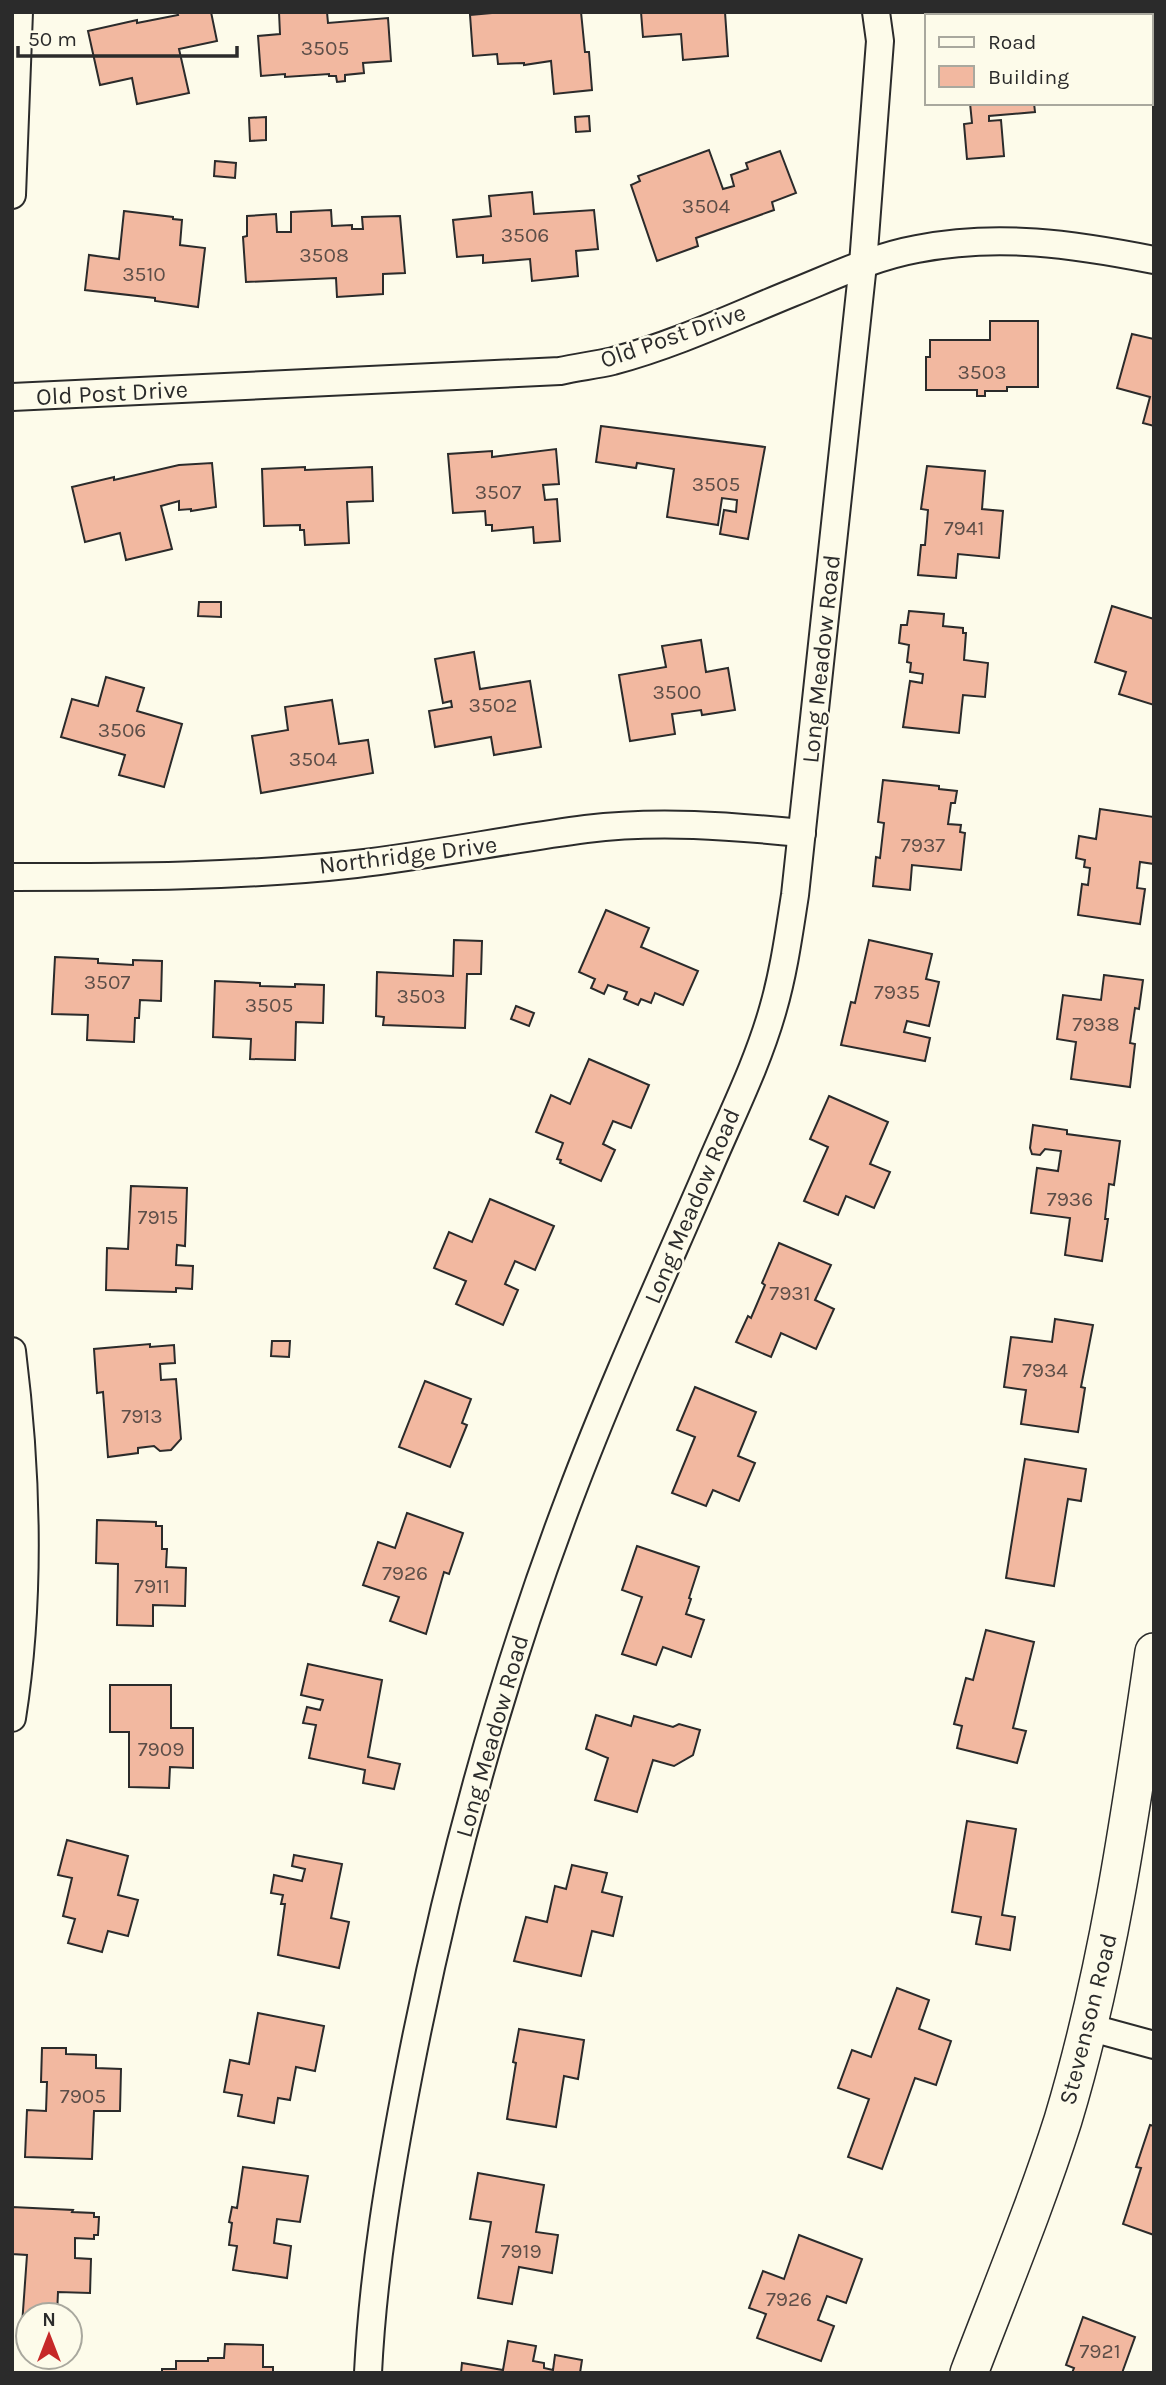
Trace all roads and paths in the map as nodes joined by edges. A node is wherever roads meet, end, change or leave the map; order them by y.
1 (19, 12) edge
2 (876, 12) edge
3 (12, 195) edge
4 (1154, 260) edge
5 (863, 264) junction
6 (12, 397) edge
7 (802, 833) junction
8 (12, 877) edge
9 (12, 1351) edge
10 (1154, 1652) edge
11 (12, 1718) edge
12 (1088, 2027) junction
13 (1154, 2045) edge
14 (368, 2373) edge
15 (968, 2373) edge

1 - 3 street
2 - 5 street, Long Meadow Road
4 - 5 street, Old Post Drive
5 - 6 street, Old Post Drive
5 - 7 street, Long Meadow Road
7 - 8 street, Northridge Drive
7 - 14 street, Long Meadow Road
9 - 11 street
10 - 12 main road, Stevenson Road
12 - 13 street
12 - 15 main road, Stevenson Road

